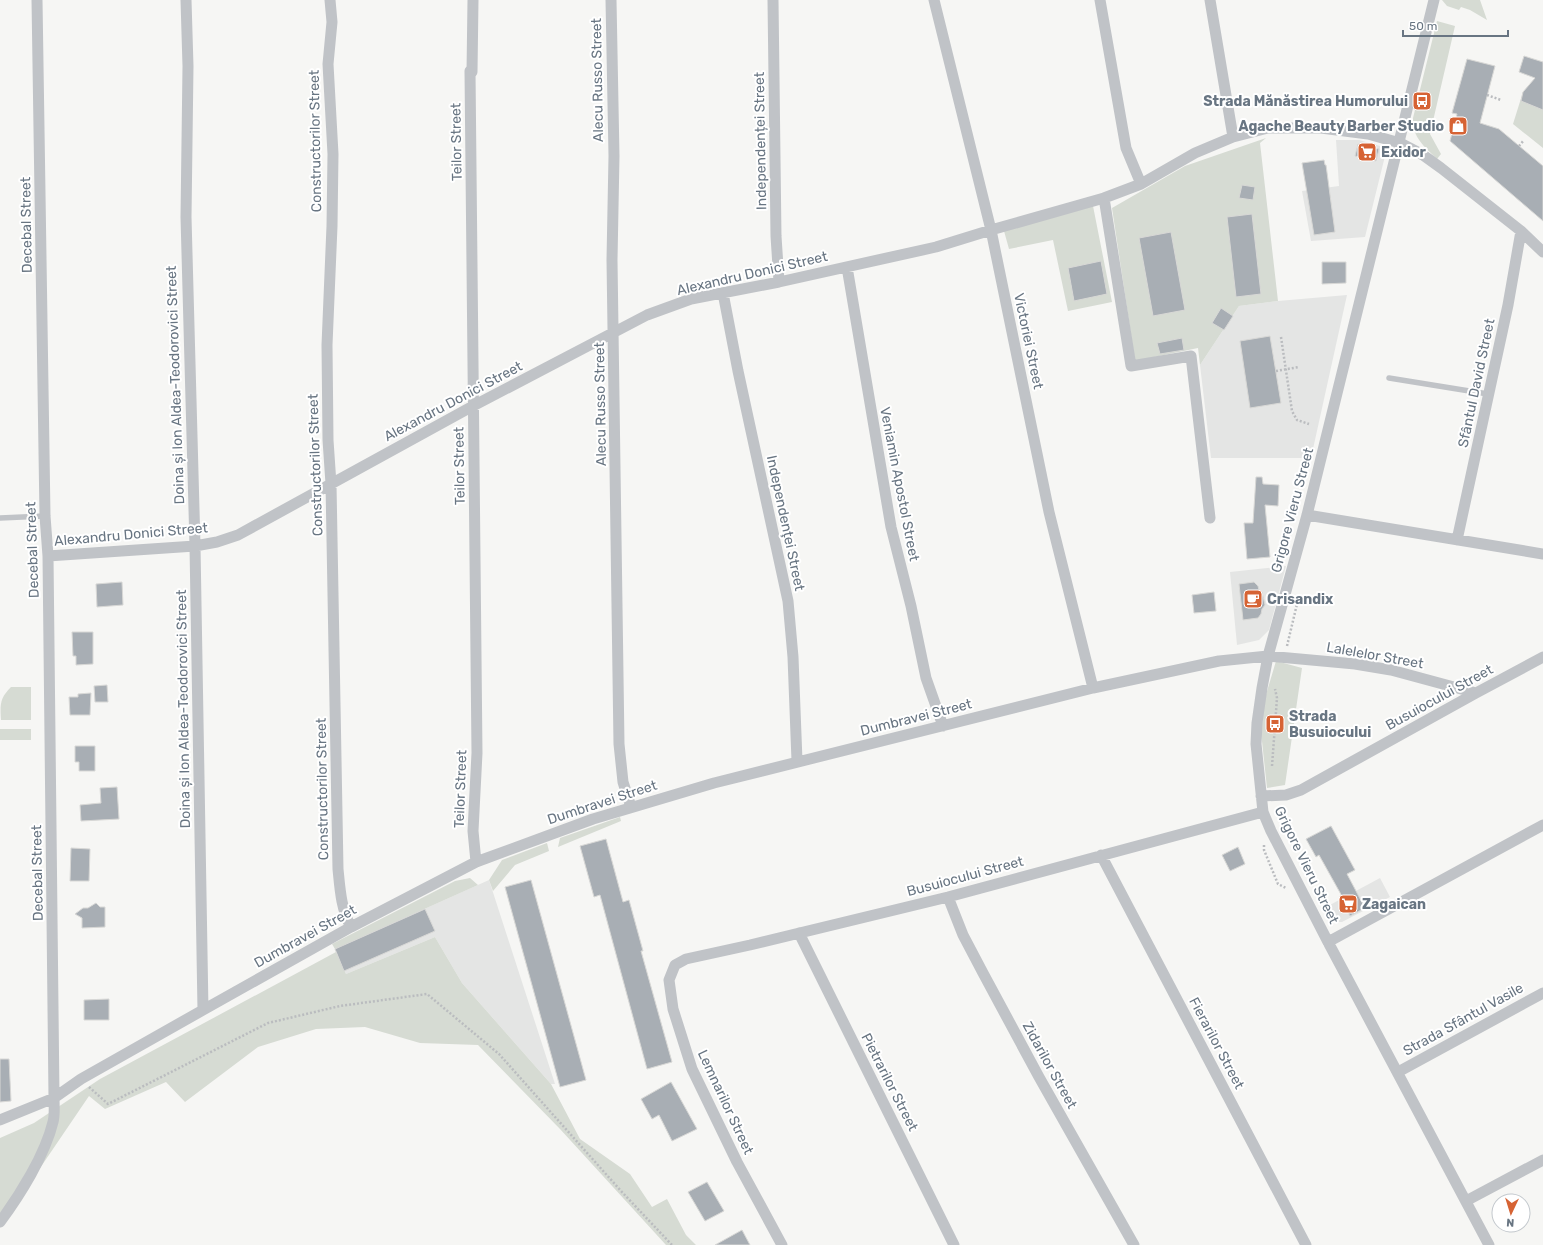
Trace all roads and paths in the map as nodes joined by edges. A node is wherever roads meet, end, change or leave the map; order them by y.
1 (37, 0) edge
2 (186, 0) edge
3 (330, 0) edge
4 (473, 0) edge
5 (611, 0) edge
6 (773, 0) edge
7 (934, 0) edge
8 (1100, 0) edge
9 (1210, 0) edge
10 (1434, 0) edge
11 (1487, 95) dead end
12 (1501, 100) dead end
13 (1233, 137) junction
14 (1524, 140) dead end
15 (1400, 143) junction
16 (1519, 146) dead end
17 (1141, 184) junction
18 (1104, 198) junction
19 (991, 230) junction
20 (1521, 231) junction
21 (1543, 252) edge
22 (847, 267) junction
23 (778, 282) junction
24 (723, 293) junction
25 (614, 332) junction
26 (1281, 337) dead end
27 (1299, 367) dead end
28 (1286, 369) junction
29 (1276, 371) dead end
30 (1389, 378) dead end
31 (1488, 394) junction
32 (473, 406) junction
33 (1309, 424) dead end
34 (331, 484) junction
35 (1307, 515) junction
36 (45, 516) junction
37 (0, 518) edge
38 (1210, 518) dead end
39 (1457, 540) junction
40 (195, 546) junction
41 (1543, 554) edge
42 (48, 556) junction
43 (1268, 656) junction
44 (1543, 657) edge
45 (1093, 688) junction
46 (1476, 693) junction
47 (944, 726) junction
48 (797, 761) junction
49 (1261, 796) junction
50 (630, 807) junction
51 (1263, 812) junction
52 (1543, 825) edge
53 (1264, 844) dead end
54 (1102, 855) junction
55 (476, 862) junction
56 (1290, 890) dead end
57 (948, 897) junction
58 (351, 927) junction
59 (799, 933) junction
60 (1328, 942) junction
61 (675, 965) joint
62 (1543, 993) edge
63 (203, 1010) junction
64 (1398, 1072) junction
65 (81, 1080) junction
66 (54, 1098) junction
67 (0, 1120) edge
68 (1543, 1160) edge
69 (1466, 1201) junction
70 (0, 1222) edge
71 (672, 1245) edge
72 (782, 1245) edge
73 (954, 1245) edge
74 (1134, 1245) edge
75 (1306, 1245) edge
76 (1489, 1245) edge

1 - 36 street, Decebal Street
2 - 40 street, Doina și Ion Aldea-Teodorovici Street
3 - 34 street, Constructorilor Street
4 - 32 street, Teilor Street
5 - 25 street, Alecu Russo Street
6 - 23 street, Independenței Street
7 - 19 street, Victoriei Street
8 - 17 street
9 - 13 street
10 - 15 street, Grigore Vieru Street
11 - 12 path
13 - 15 street, Alexandru Donici Street
13 - 17 street, Alexandru Donici Street
14 - 16 path
15 - 20 street, Alexandru Donici Street
15 - 35 street, Grigore Vieru Street
17 - 18 street, Alexandru Donici Street
18 - 19 street, Alexandru Donici Street
18 - 38 street
19 - 22 street, Alexandru Donici Street
19 - 45 street, Victoriei Street
20 - 21 street, Alexandru Donici Street
20 - 31 street, Sfântul David Street
22 - 23 street, Alexandru Donici Street
22 - 47 street, Veniamin Apostol Street
23 - 24 street, Alexandru Donici Street
24 - 25 street, Alexandru Donici Street
24 - 48 street, Independenţei Street
25 - 32 street, Alexandru Donici Street
25 - 50 street, Alecu Russo Street
26 - 28 path
27 - 28 path
28 - 29 path
28 - 33 path
30 - 31 lane
31 - 39 street, Sfântul David Street
32 - 34 street, Alexandru Donici Street
32 - 55 street, Teilor Street
34 - 40 street, Alexandru Donici Street
34 - 58 street, Constructorilor Street
35 - 39 street
35 - 43 street, Grigore Vieru Street
36 - 37 lane, Alexandru Donici Street
36 - 42 street, Decebal Street
39 - 41 street
40 - 42 street, Alexandru Donici Street
40 - 63 street, Doina și Ion Aldea-Teodorovici Street
42 - 66 street, Decebal Street
43 - 45 street, Dumbravei Street
43 - 46 street, Lalelelor Street
43 - 49 street, Grigore Vieru Street
44 - 46 street, Busuiocului Street
45 - 47 street, Dumbravei Street
46 - 49 street, Busuiocului Street
47 - 48 street, Dumbravei Street
48 - 50 street, Dumbravei Street
49 - 51 street, Grigore Vieru Street
50 - 55 street, Dumbravei Street
51 - 54 street, Busuiocului Street
51 - 60 street, Grigore Vieru Street
52 - 60 street
53 - 56 path
54 - 57 street, Busuiocului Street
54 - 75 street, Fierarilor Street
55 - 58 street, Dumbravei Street
57 - 59 street, Busuiocului Street
57 - 74 street, Zidarilor Street
58 - 63 street, Dumbravei Street
59 - 61 street, Busuiocului Street
59 - 73 street, Pietrarilor Street
60 - 64 street, Grigore Vieru Street
61 - 72 street, Lemnarilor Street
62 - 64 street, Strada Sfântul Vasile
63 - 65 street, Dumbravei Street
64 - 69 street, Grigore Vieru Street
65 - 66 street, Dumbravei Street
65 - 71 path
66 - 67 street, Dumbravei Street
66 - 70 street, Decebal Street
68 - 69 street
69 - 76 street, Grigore Vieru Street

